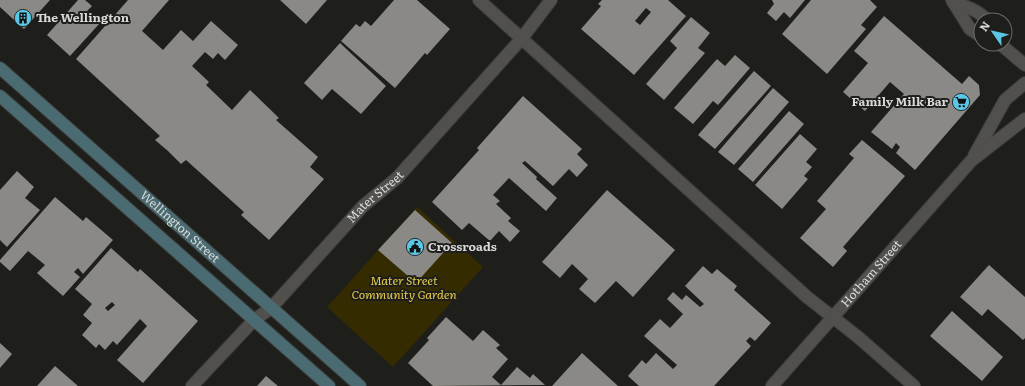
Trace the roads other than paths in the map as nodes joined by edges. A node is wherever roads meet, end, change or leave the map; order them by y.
1 (479, 0) edge
2 (551, 0) edge
3 (952, 1) edge
4 (977, 12) edge
5 (973, 31) edge
6 (522, 38) junction
7 (1010, 52) edge
8 (1025, 65) edge
9 (0, 68) edge
10 (1025, 83) edge
11 (0, 96) edge
12 (1025, 119) edge
13 (971, 161) junction
14 (271, 308) junction
15 (833, 317) junction
16 (254, 320) junction
17 (192, 386) edge
18 (329, 386) edge
19 (360, 386) edge
20 (772, 386) edge
21 (914, 386) edge

1 - 6 street
2 - 6 street, Mater Street
3 - 4 street
3 - 5 street
6 - 14 street, Mater Street
6 - 15 street
7 - 8 street
9 - 14 street, Wellington Street
10 - 13 street, Hotham Street
11 - 16 street, Wellington Street
12 - 13 street, Hotham Street
13 - 15 street, Hotham Street
14 - 16 street, Mater Street
14 - 19 street, Wellington Street
15 - 20 street, Hotham Street
15 - 21 street
16 - 17 street, Mater Street
16 - 18 street, Wellington Street

